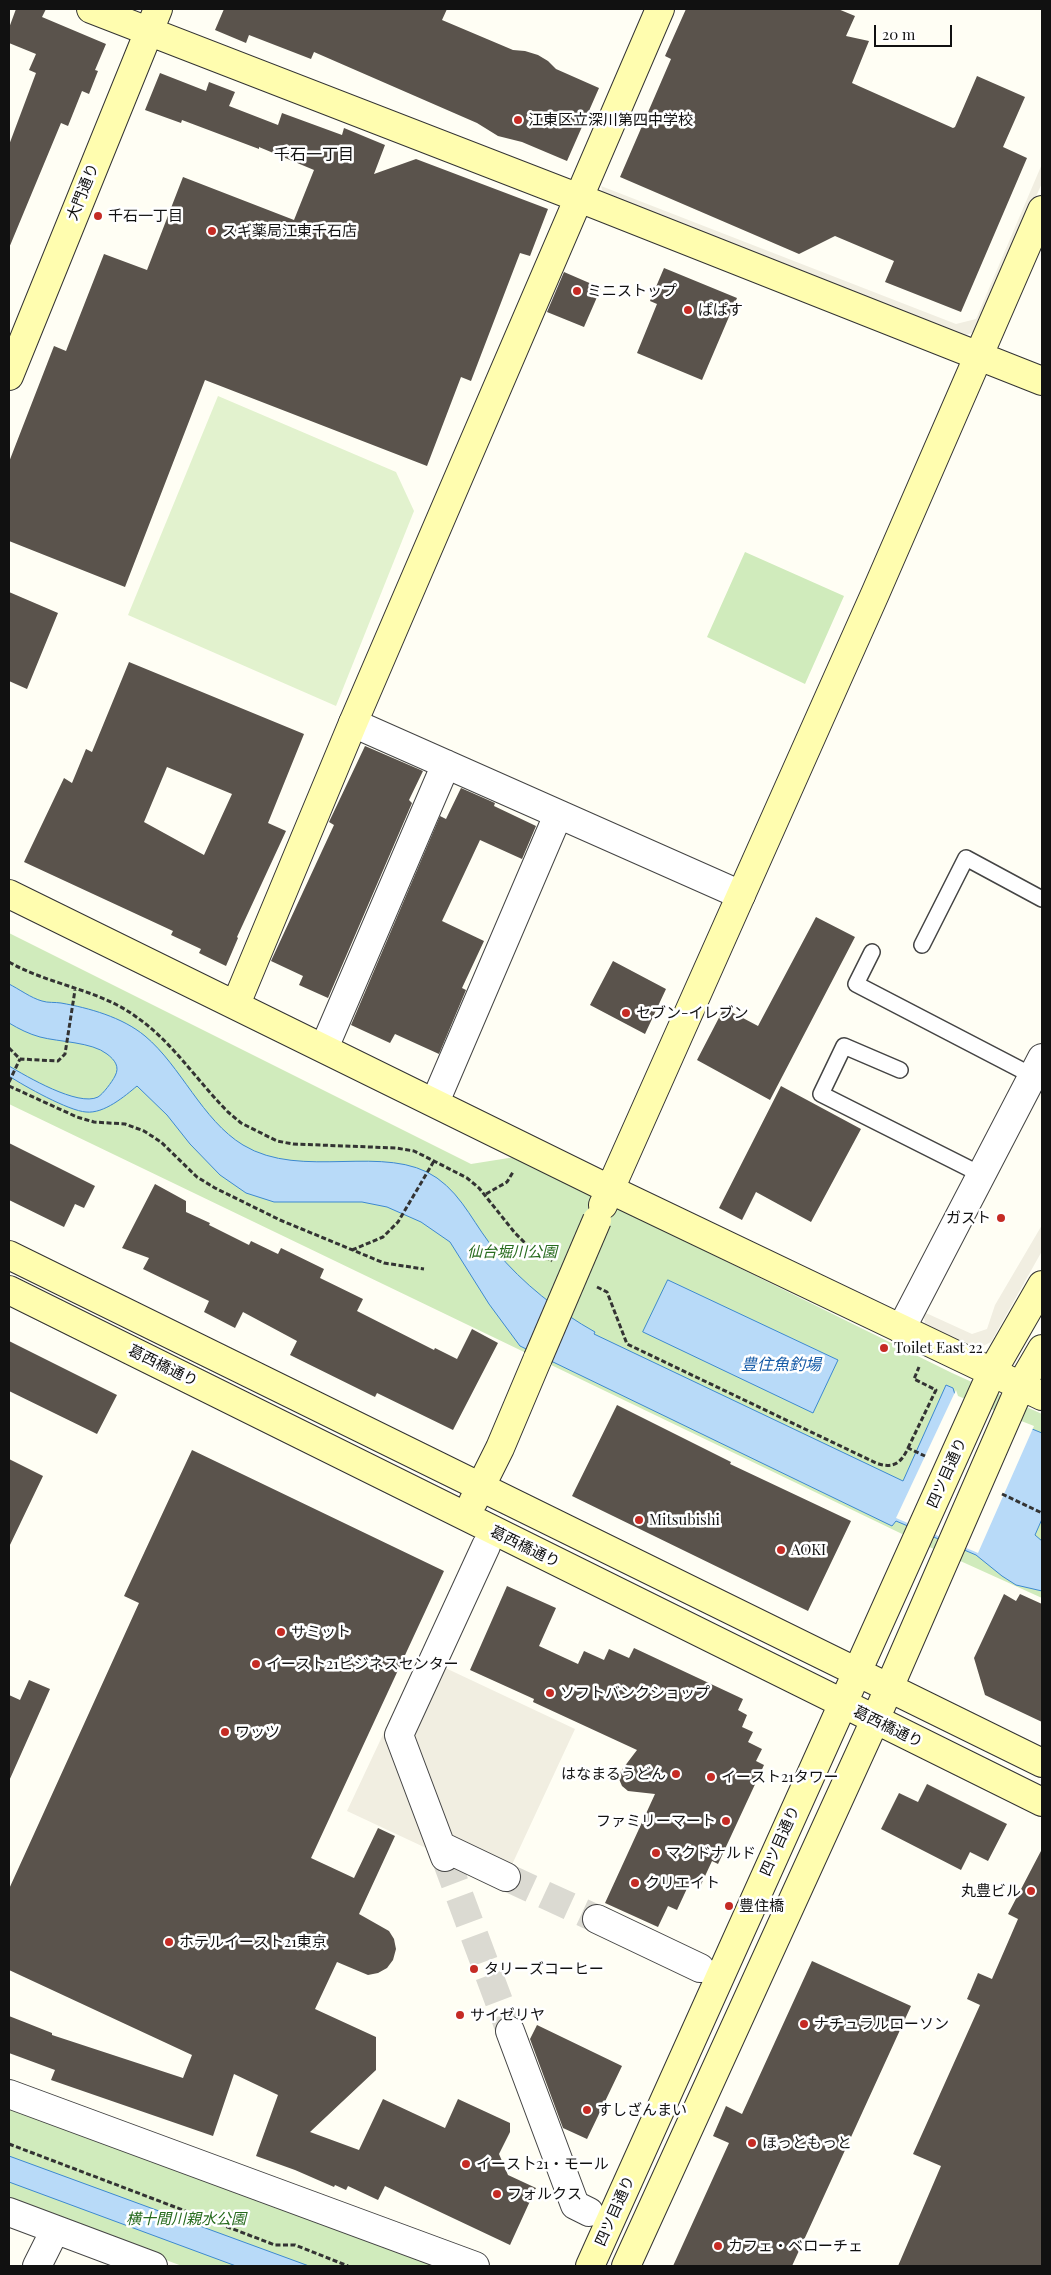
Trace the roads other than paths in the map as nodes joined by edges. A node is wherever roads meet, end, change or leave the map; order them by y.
1 (91, 9) edge
2 (660, 9) edge
3 (154, 20) edge
4 (579, 198) junction
5 (1042, 210) edge
6 (977, 356) junction
7 (9, 376) edge
8 (1042, 381) edge
9 (352, 723) junction
10 (446, 764) junction
11 (558, 815) junction
12 (9, 894) edge
13 (741, 895) junction
14 (1042, 898) edge
15 (922, 946) dead end
16 (872, 952) dead end
17 (236, 1004) junction
18 (324, 1048) junction
19 (900, 1070) dead end
20 (1036, 1079) edge
21 (435, 1102) junction
22 (982, 1175) junction
23 (610, 1189) junction
24 (9, 1255) edge
25 (1042, 1285) edge
26 (9, 1290) edge
27 (901, 1329) junction
28 (1042, 1349) edge
29 (988, 1381) junction
30 (1025, 1395) edge
31 (481, 1486) junction
32 (466, 1517) junction
33 (486, 1546) dead end
34 (857, 1670) junction
35 (890, 1687) junction
36 (842, 1704) junction
37 (875, 1720) junction
38 (1042, 1763) edge
39 (1042, 1802) edge
40 (506, 1877) tunnel mouth
41 (598, 1920) tunnel mouth
42 (700, 1968) dead end
43 (510, 2031) tunnel mouth
44 (9, 2094) edge
45 (9, 2212) edge
46 (589, 2212) dead end
47 (55, 2230) junction
48 (36, 2266) edge
49 (153, 2266) edge
50 (475, 2266) edge
51 (590, 2266) edge
52 (626, 2266) edge

1 - 3 street
2 - 4 street
3 - 4 street
3 - 7 street, 大門通り
4 - 6 street
4 - 9 street
5 - 6 street
6 - 8 street
6 - 13 street
9 - 10 street
9 - 17 street
10 - 11 street
10 - 18 street
11 - 13 street
11 - 21 street
12 - 17 street
13 - 23 street
14 - 15 lane
16 - 20 lane
17 - 18 street
18 - 21 street
19 - 22 lane
20 - 22 street
21 - 23 street
22 - 27 street
23 - 27 street
23 - 31 street, bridge
24 - 31 street
25 - 29 street, 四ツ目通り
26 - 32 street, 葛西橋通り
27 - 29 street
28 - 30 street
29 - 30 street
29 - 34 street, 四ツ目通り
30 - 35 street
31 - 32 street
31 - 34 street
32 - 36 street, 葛西橋通り
33 - 40 street
34 - 35 street
34 - 36 street, 四ツ目通り
35 - 37 street
35 - 38 street
36 - 37 street, 葛西橋通り
36 - 51 street, 四ツ目通り
37 - 39 street, 葛西橋通り
37 - 52 street
41 - 42 street
43 - 46 street
44 - 50 street
45 - 47 street
47 - 48 street
47 - 49 street

